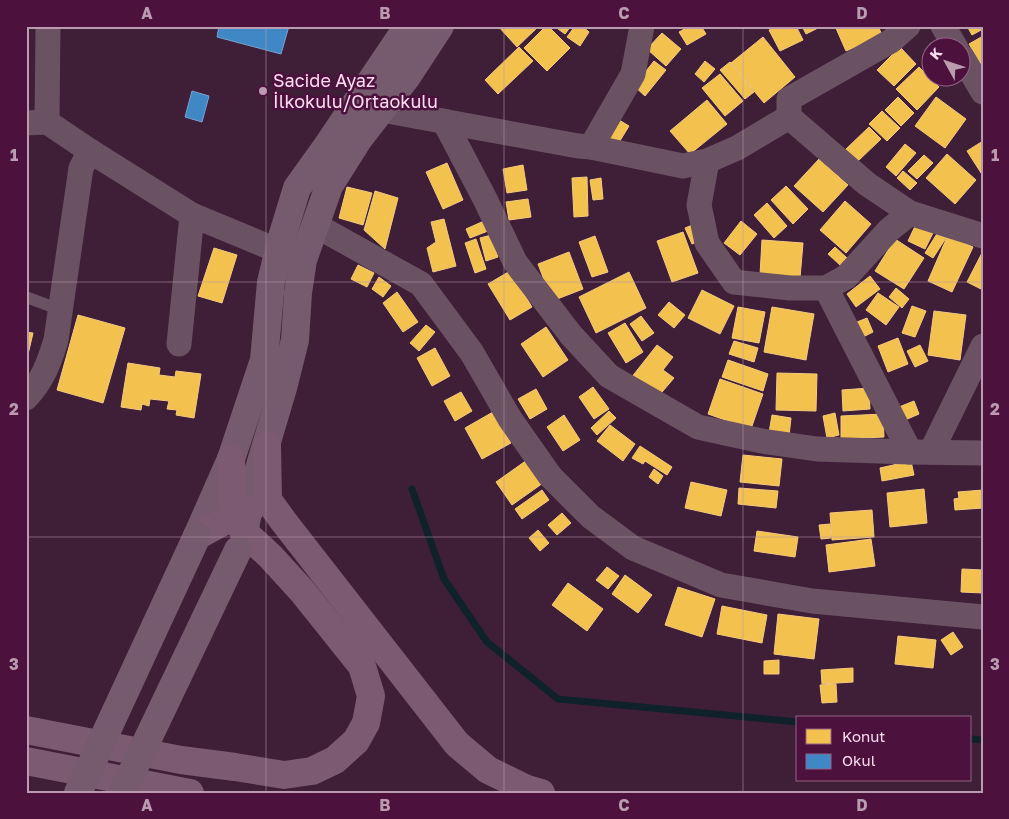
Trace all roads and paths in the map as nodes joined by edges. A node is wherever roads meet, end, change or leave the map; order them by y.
1 (48, 26) edge
2 (408, 26) edge
3 (440, 26) edge
4 (642, 26) edge
5 (908, 26) edge
6 (943, 26) edge
7 (950, 38) edge
8 (972, 74) edge
9 (983, 92) edge
10 (382, 110) junction
11 (789, 116) junction
12 (444, 121) junction
13 (37, 123) edge
14 (591, 147) junction
15 (90, 151) junction
16 (707, 161) junction
17 (910, 213) junction
18 (192, 215) junction
19 (315, 224) junction
20 (983, 236) edge
21 (279, 250) junction
22 (826, 288) junction
23 (26, 297) edge
24 (61, 310) junction
25 (179, 344) dead end
26 (983, 346) edge
27 (26, 398) edge
28 (266, 445) junction
29 (920, 452) junction
30 (983, 453) edge
31 (231, 460) junction
32 (284, 522) junction
33 (241, 527) junction
34 (197, 536) junction
35 (983, 617) edge
36 (26, 730) edge
37 (26, 762) edge
38 (78, 793) edge
39 (122, 793) edge
40 (190, 793) edge
41 (541, 793) edge

1 - 13 street
2 - 21 main road
3 - 10 main road
4 - 14 street
5 - 11 street
6 - 7 street
8 - 9 street
10 - 12 street
10 - 19 main road
11 - 16 street
11 - 17 street
12 - 14 street
12 - 29 street
13 - 15 street
14 - 16 street
15 - 18 street
15 - 24 street
16 - 22 street
17 - 20 street
17 - 22 street
18 - 21 street
18 - 25 street
19 - 28 main road
19 - 35 street
21 - 31 main road
22 - 29 street
23 - 24 lane
24 - 27 street
26 - 29 street
28 - 32 highway
28 - 33 main road
29 - 30 street
31 - 33 highway
31 - 34 main road
32 - 33 highway
32 - 41 highway
33 - 34 highway
33 - 36 highway
33 - 39 main road, bridge
34 - 38 main road, bridge
37 - 40 highway

